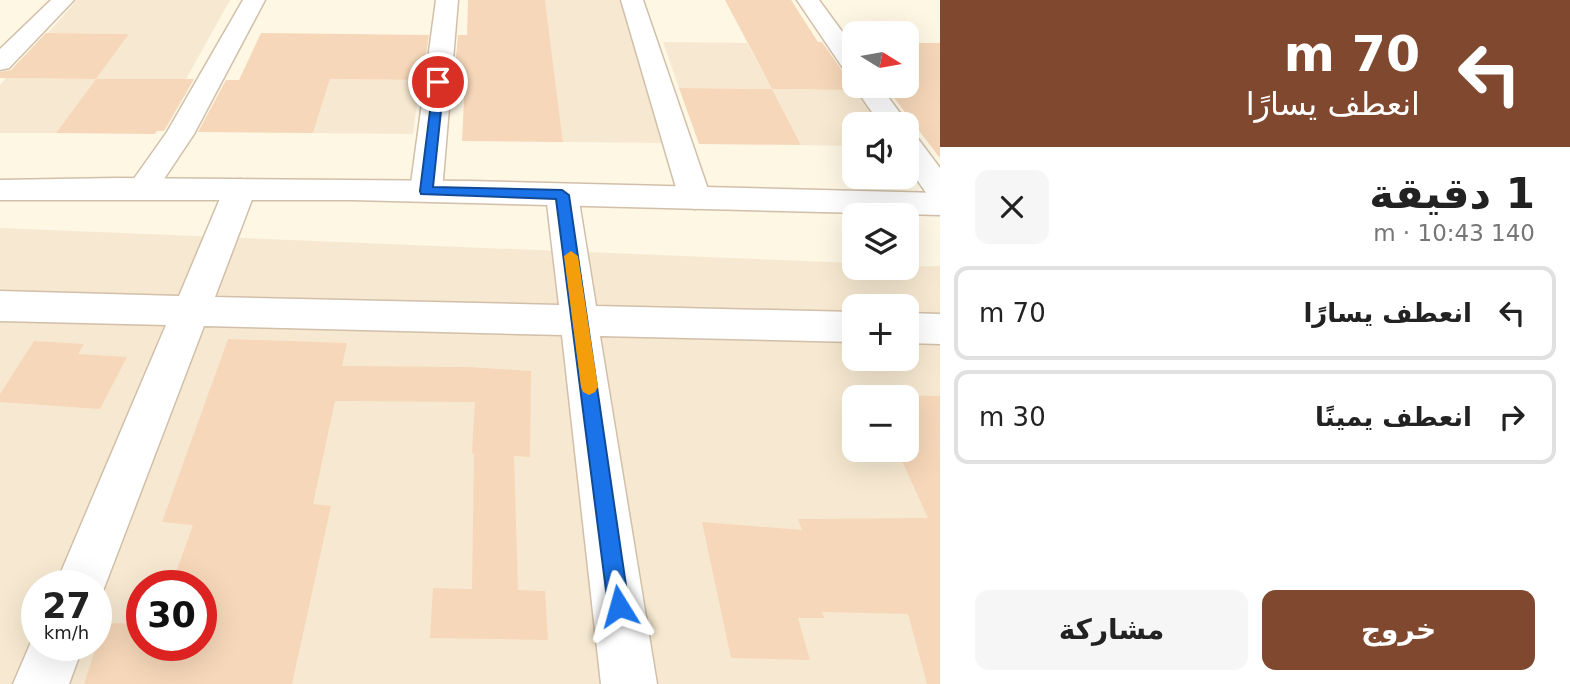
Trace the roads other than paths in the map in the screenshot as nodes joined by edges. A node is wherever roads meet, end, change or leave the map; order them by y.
1 (63, 0) edge
2 (254, 0) edge
3 (447, 0) edge
4 (632, 0) edge
5 (808, 0) edge
6 (842, 49) edge
7 (0, 63) edge
8 (919, 160) edge
9 (143, 187) junction
10 (240, 189) junction
11 (0, 190) edge
12 (940, 190) edge
13 (426, 191) junction
14 (562, 195) junction
15 (695, 198) junction
16 (940, 204) edge
17 (0, 306) edge
18 (191, 309) junction
19 (580, 321) junction
20 (842, 327) edge
21 (919, 328) edge
22 (940, 329) edge
23 (86, 570) edge
24 (50, 661) edge
25 (41, 684) edge
26 (629, 684) edge

1 - 7 street
2 - 9 street
3 - 13 street
4 - 15 street
5 - 6 street
8 - 12 street
9 - 10 street
9 - 11 street
10 - 13 street
10 - 18 street
13 - 14 street
14 - 15 street
14 - 19 street
15 - 16 street
17 - 18 street
18 - 19 street
18 - 23 street
19 - 20 street
19 - 26 street
21 - 22 street
24 - 25 street

